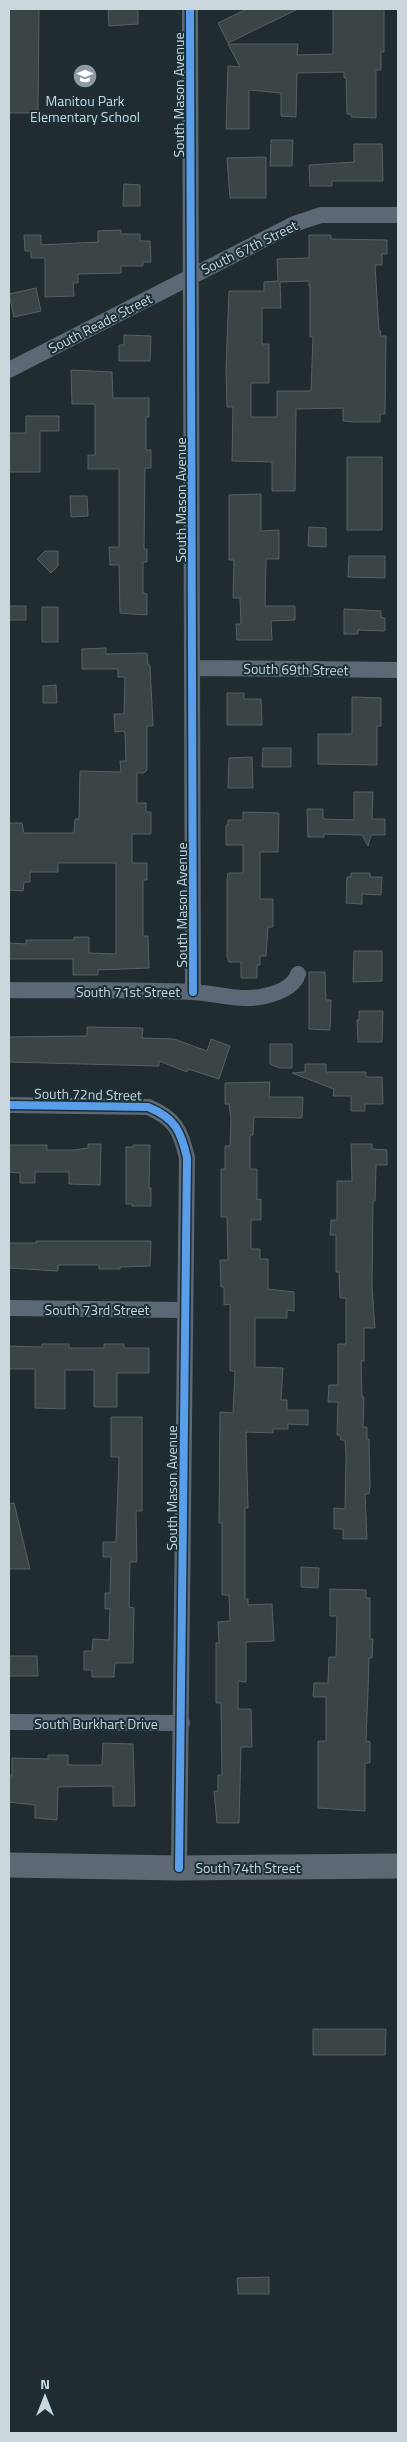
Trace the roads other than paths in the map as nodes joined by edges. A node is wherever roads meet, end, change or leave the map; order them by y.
1 (190, 9) edge
2 (398, 215) edge
3 (190, 276) junction
4 (9, 370) edge
5 (194, 668) junction
6 (398, 670) edge
7 (298, 974) dead end
8 (9, 990) edge
9 (193, 992) junction
10 (9, 1105) edge
11 (166, 1114) joint
12 (9, 1308) edge
13 (185, 1310) junction
14 (9, 1722) edge
15 (182, 1723) junction
16 (9, 1865) edge
17 (398, 1866) edge
18 (179, 1868) junction

1 - 3 street, South Mason Avenue
2 - 3 street, South 67th Street
3 - 4 street, South Reade Street
3 - 5 street, South Mason Avenue
5 - 6 street, South 69th Street
5 - 9 street, South Mason Avenue
7 - 9 street, South 71st Street
8 - 9 street, South 71st Street
10 - 11 street, South 72nd Street
11 - 13 street, South Mason Avenue
12 - 13 street, South 73rd Street
13 - 15 street, South Mason Avenue
14 - 15 street, South Burkhart Drive
15 - 18 street, South Mason Avenue
16 - 18 main road, South 74th Street
17 - 18 main road, South 74th Street

